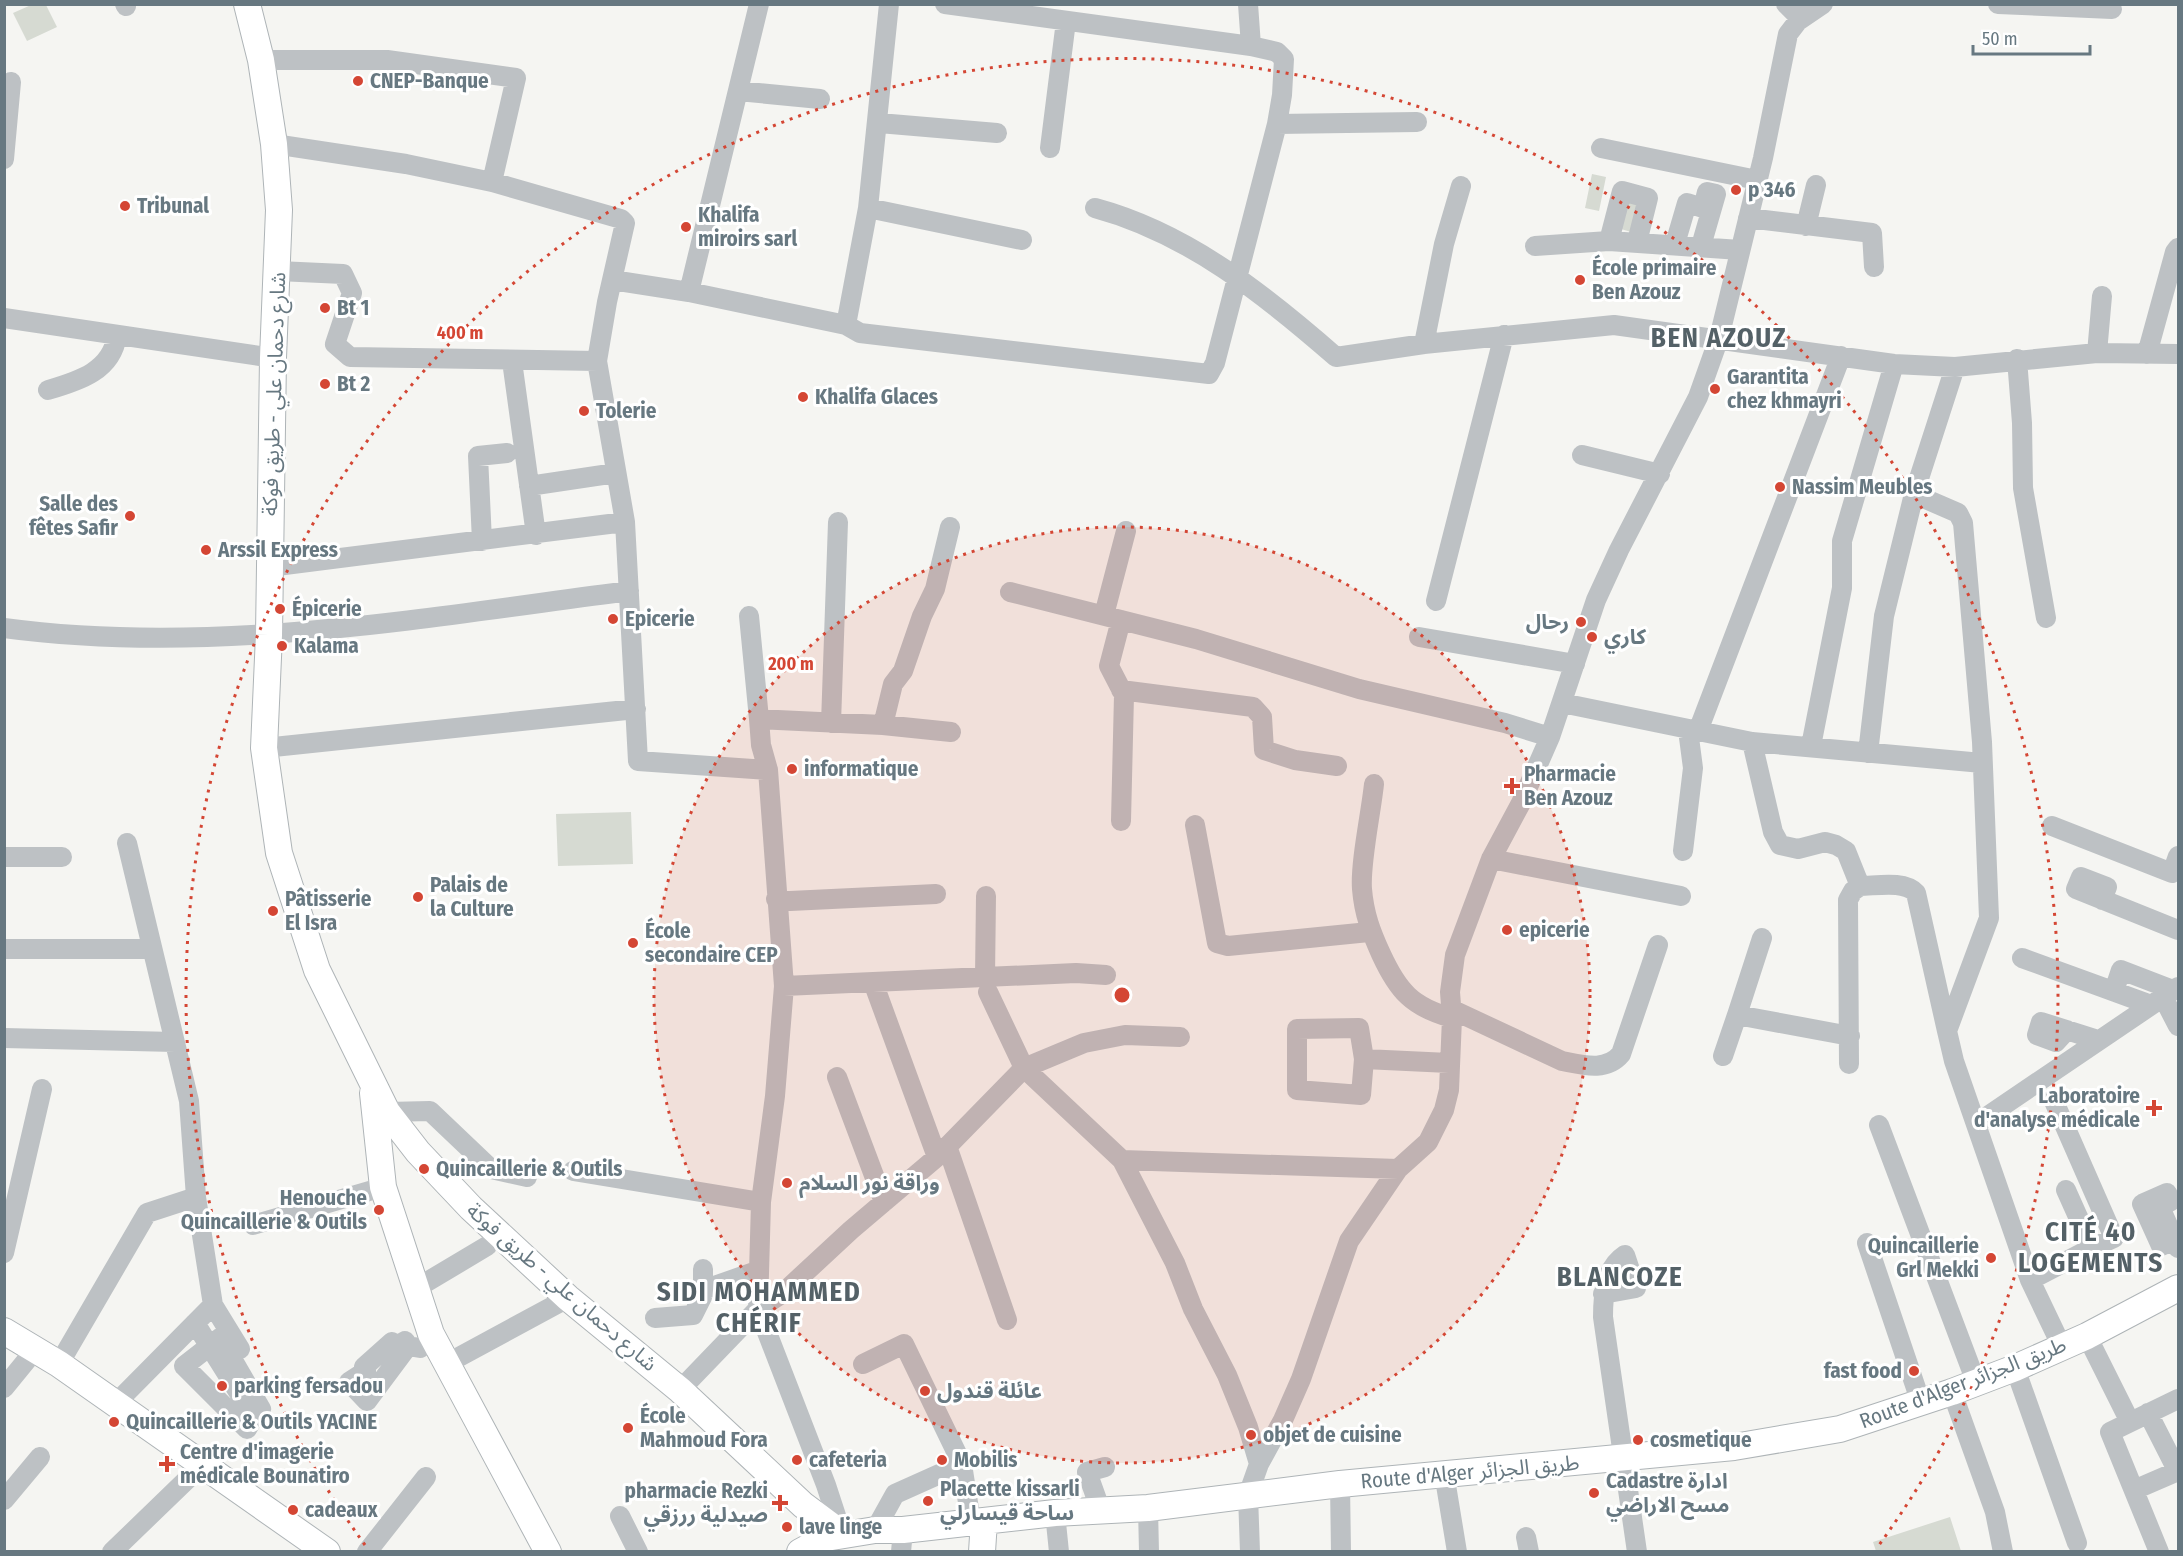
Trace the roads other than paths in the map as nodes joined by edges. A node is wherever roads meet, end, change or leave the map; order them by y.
1 (247, 4) edge
2 (759, 4) edge
3 (889, 4) edge
4 (945, 4) edge
5 (1248, 4) edge
6 (1786, 4) edge
7 (1823, 4) edge
8 (1998, 4) edge
9 (2077, 6) edge
10 (1001, 9) edge
11 (2112, 9) dead end
12 (1801, 19) junction
13 (1066, 21) junction
14 (1251, 46) junction
15 (261, 60) junction
16 (12, 82) dead end
17 (738, 92) junction
18 (820, 99) dead end
19 (1417, 122) dead end
20 (879, 123) junction
21 (1277, 124) junction
22 (997, 133) dead end
23 (274, 144) junction
24 (1050, 148) dead end
25 (1601, 148) dead end
26 (4, 159) edge
27 (1757, 180) junction
28 (492, 182) junction
29 (1816, 185) dead end
30 (1461, 186) dead end
31 (868, 208) junction
32 (1095, 208) dead end
33 (1748, 218) junction
34 (1806, 226) junction
35 (1022, 240) dead end
36 (1610, 241) junction
37 (1637, 242) junction
38 (1675, 244) junction
39 (1535, 246) dead end
40 (1701, 246) junction
41 (2178, 248) edge
42 (1740, 250) junction
43 (1874, 267) dead end
44 (278, 271) junction
45 (1237, 275) junction
46 (612, 280) junction
47 (689, 292) junction
48 (2102, 296) dead end
49 (4, 318) edge
50 (846, 325) junction
51 (117, 335) junction
52 (1504, 335) junction
53 (1719, 338) junction
54 (1424, 344) junction
55 (2097, 353) junction
56 (2147, 354) junction
57 (2178, 354) edge
58 (1841, 357) junction
59 (273, 358) junction
60 (2017, 359) junction
61 (512, 361) junction
62 (597, 361) junction
63 (1894, 364) junction
64 (1955, 367) junction
65 (48, 390) dead end
66 (507, 453) dead end
67 (1582, 455) dead end
68 (616, 473) junction
69 (1660, 474) junction
70 (529, 486) junction
71 (1914, 494) junction
72 (625, 522) junction
73 (838, 522) dead end
74 (950, 527) dead end
75 (1126, 531) dead end
76 (536, 535) junction
77 (482, 541) junction
78 (269, 567) junction
79 (628, 591) junction
80 (1010, 592) dead end
81 (1436, 601) dead end
82 (749, 616) dead end
83 (1112, 617) junction
84 (2046, 618) dead end
85 (4, 628) edge
86 (269, 635) junction
87 (1419, 637) dead end
88 (1575, 664) junction
89 (1121, 690) junction
90 (1562, 703) junction
91 (636, 709) junction
92 (759, 719) junction
93 (831, 723) junction
94 (883, 725) junction
95 (1693, 730) junction
96 (951, 732) dead end
97 (1550, 737) junction
98 (1752, 742) junction
99 (1811, 746) junction
100 (264, 748) junction
101 (1868, 753) junction
102 (1982, 763) junction
103 (1337, 766) dead end
104 (768, 770) junction
105 (1374, 784) dead end
106 (1121, 821) dead end
107 (1195, 825) dead end
108 (2052, 826) dead end
109 (127, 843) dead end
110 (1683, 851) dead end
111 (2178, 856) edge
112 (4, 857) edge
113 (62, 857) dead end
114 (1491, 859) junction
115 (1860, 886) junction
116 (936, 894) dead end
117 (986, 896) dead end
118 (1681, 896) dead end
119 (776, 899) junction
120 (2102, 900) dead end
121 (2178, 930) edge
122 (1370, 932) junction
123 (1762, 938) dead end
124 (1658, 945) dead end
125 (4, 949) edge
126 (152, 949) junction
127 (2022, 958) dead end
128 (1106, 975) dead end
129 (873, 982) junction
130 (986, 985) junction
131 (784, 986) junction
132 (2114, 992) junction
133 (2166, 995) edge
134 (1451, 1014) junction
135 (1737, 1016) junction
136 (2178, 1026) edge
137 (2067, 1030) dead end
138 (1947, 1031) junction
139 (1850, 1036) junction
140 (1180, 1037) dead end
141 (4, 1038) edge
142 (2098, 1040) junction
143 (175, 1042) junction
144 (1723, 1056) dead end
145 (1364, 1059) junction
146 (1449, 1064) junction
147 (1849, 1064) dead end
148 (1024, 1068) junction
149 (837, 1077) dead end
150 (372, 1084) junction
151 (42, 1089) dead end
152 (2053, 1099) dead end
153 (387, 1112) junction
154 (1976, 1124) junction
155 (1879, 1125) dead end
156 (942, 1151) junction
157 (1122, 1160) junction
158 (1398, 1169) junction
159 (573, 1171) dead end
160 (527, 1177) dead end
161 (383, 1187) junction
162 (2066, 1190) dead end
163 (196, 1197) junction
164 (761, 1202) junction
165 (884, 1202) junction
166 (253, 1225) dead end
167 (1867, 1243) dead end
168 (487, 1246) dead end
169 (2092, 1248) junction
170 (4, 1253) edge
171 (703, 1269) dead end
172 (757, 1271) junction
173 (2030, 1280) junction
174 (2178, 1288) edge
175 (414, 1289) junction
176 (703, 1290) junction
177 (1603, 1294) dead end
178 (568, 1298) junction
179 (213, 1305) junction
180 (758, 1309) junction
181 (655, 1318) dead end
182 (1007, 1320) dead end
183 (195, 1323) junction
184 (4, 1331) edge
185 (2087, 1336) junction
186 (434, 1339) junction
187 (210, 1346) junction
188 (408, 1346) dead end
189 (2061, 1347) junction
190 (35, 1350) junction
191 (59, 1364) junction
192 (446, 1364) junction
193 (863, 1364) dead end
194 (2015, 1368) junction
195 (1976, 1382) junction
196 (4, 1388) edge
197 (680, 1390) junction
198 (1952, 1392) junction
199 (2178, 1399) edge
200 (272, 1400) dead end
201 (116, 1403) junction
202 (1921, 1403) junction
203 (2148, 1413) junction
204 (2130, 1422) junction
205 (40, 1457) dead end
206 (1624, 1458) junction
207 (203, 1464) junction
208 (962, 1464) junction
209 (1259, 1464) junction
210 (1105, 1467) dead end
211 (2178, 1472) edge
212 (1444, 1473) junction
213 (426, 1477) dead end
214 (1340, 1484) junction
215 (2134, 1490) junction
216 (1248, 1495) junction
217 (4, 1500) edge
218 (1148, 1508) junction
219 (1101, 1511) junction
220 (1055, 1513) junction
221 (620, 1516) dead end
222 (978, 1522) junction
223 (875, 1530) junction
224 (842, 1534) junction
225 (902, 1541) edge
226 (2077, 1543) dead end
227 (112, 1551) edge
228 (327, 1551) edge
229 (367, 1551) edge
230 (548, 1551) edge
231 (638, 1551) edge
232 (800, 1551) edge
233 (982, 1551) edge
234 (1059, 1551) edge
235 (1149, 1551) edge
236 (1250, 1551) edge
237 (1341, 1551) edge
238 (1458, 1551) edge
239 (1637, 1551) edge
240 (2003, 1551) edge
241 (2159, 1551) edge

1 - 15 main road, شارع دحمان علي - طريق فوكة
2 - 17 street
3 - 20 street
4 - 10 street
5 - 14 street
6 - 12 street
7 - 12 street
8 - 9 street
9 - 11 street
10 - 13 street
12 - 27 street
13 - 14 street
13 - 24 street
14 - 21 street
15 - 23 main road, شارع دحمان علي - طريق فوكة
15 - 28 street
16 - 26 street
17 - 18 street
17 - 47 street
19 - 21 street
20 - 22 street
20 - 31 street
21 - 45 street
23 - 28 street
23 - 44 main road, شارع دحمان علي - طريق فوكة
25 - 27 street
27 - 33 street
28 - 46 street
29 - 34 street
30 - 54 street
31 - 35 street
31 - 50 street
32 - 45 street
33 - 34 street
33 - 42 street
34 - 43 street
36 - 37 street
36 - 37 street
36 - 39 street
37 - 38 street
38 - 40 street
38 - 40 street
40 - 42 street
41 - 56 street
42 - 53 street
44 - 59 main road, شارع دحمان علي - طريق فوكة
44 - 61 street
45 - 50 street
45 - 54 street
46 - 47 street
46 - 62 street
47 - 50 street
48 - 55 street
49 - 51 street
51 - 59 street
51 - 65 street
52 - 53 street
52 - 54 street
52 - 81 street
53 - 58 street
53 - 69 street
55 - 56 street
55 - 60 street
56 - 57 street
58 - 63 street
58 - 95 street
59 - 78 main road, شارع دحمان علي - طريق فوكة
60 - 64 street
60 - 84 street
61 - 62 street
61 - 70 street
62 - 68 street
63 - 64 street
63 - 99 street
64 - 71 street
66 - 77 street
67 - 69 street
68 - 70 street
68 - 72 street
69 - 88 street
70 - 76 street
71 - 101 street
71 - 102 street
72 - 76 street
72 - 79 street
73 - 93 street
74 - 94 street
75 - 83 street
76 - 77 street
77 - 78 street
78 - 86 main road, شارع دحمان علي - طريق فوكة
79 - 86 street
79 - 91 street
80 - 83 street
82 - 92 street
83 - 89 street
83 - 97 street
85 - 86 street
86 - 100 main road, شارع دحمان علي - طريق فوكة
87 - 88 street
88 - 90 street
89 - 103 street
89 - 106 street
90 - 95 street
90 - 97 street
91 - 100 street
91 - 104 street
92 - 93 street
92 - 104 street
93 - 94 street
94 - 96 street
95 - 98 street
95 - 110 street
97 - 114 street
98 - 99 street
98 - 115 street
99 - 101 street
100 - 150 main road, شارع دحمان علي - طريق فوكة
101 - 102 street
102 - 138 street
104 - 119 street
105 - 122 street
107 - 122 street
108 - 111 street
109 - 126 street
112 - 113 street
114 - 118 street
114 - 134 street
115 - 138 street
115 - 139 street
116 - 119 street
117 - 130 street
119 - 131 street
120 - 121 street
122 - 134 street
123 - 135 street
124 - 134 street
125 - 126 street
126 - 143 street
127 - 132 street
128 - 130 street
129 - 130 street
129 - 131 street
129 - 156 street
130 - 148 street
131 - 164 street
132 - 133 street
132 - 133 street
133 - 136 street
133 - 142 street
134 - 146 street
135 - 139 street
135 - 144 street
137 - 142 street
138 - 154 street
139 - 147 street
140 - 148 street
141 - 143 street
142 - 154 street
143 - 163 street
145 - 145 street
145 - 146 street
146 - 158 street
148 - 156 street
148 - 157 street
149 - 165 street
150 - 153 main road, شارع دحمان علي - طريق فوكة
150 - 161 main road
151 - 170 street
152 - 169 street
153 - 160 street
153 - 178 main road, شارع دحمان علي - طريق فوكة
154 - 173 street
155 - 195 street
156 - 165 street
156 - 182 street
157 - 158 street
157 - 209 street
158 - 209 street
159 - 164 street
161 - 166 street
161 - 175 main road
162 - 169 street
163 - 179 street
163 - 191 street
164 - 172 street
165 - 180 street
167 - 202 street
168 - 175 street
169 - 173 street
171 - 176 street
172 - 176 street
172 - 180 street
173 - 189 street
174 - 185 main road, Route d'Alger طريق الجزائر
175 - 186 main road
176 - 181 street
177 - 206 street
178 - 192 street
178 - 197 main road, شارع دحمان علي - طريق فوكة
179 - 183 street
179 - 200 street
180 - 197 street
180 - 224 street
183 - 187 street
183 - 201 street
184 - 190 main road
185 - 189 main road, Route d'Alger طريق الجزائر
185 - 204 street
186 - 188 street
186 - 192 main road
187 - 187 street
189 - 194 main road, Route d'Alger طريق الجزائر
190 - 191 main road
190 - 196 street
191 - 201 main road
192 - 230 main road
193 - 208 street
194 - 195 main road, Route d'Alger طريق الجزائر
194 - 226 street
195 - 198 main road, Route d'Alger طريق الجزائر
197 - 224 main road, شارع دحمان علي - طريق فوكة
198 - 202 main road, Route d'Alger طريق الجزائر
198 - 240 street
199 - 203 street
201 - 207 main road
202 - 206 main road, Route d'Alger طريق الجزائر
203 - 204 street
203 - 211 street
204 - 215 street
205 - 217 street
206 - 212 main road, Route d'Alger طريق الجزائر
206 - 239 street
207 - 227 street
207 - 228 main road
208 - 222 street
208 - 223 street
209 - 216 street
210 - 219 street
211 - 215 street
212 - 214 main road, Route d'Alger طريق الجزائر
212 - 238 street
213 - 229 street
214 - 216 main road, Route d'Alger طريق الجزائر
214 - 237 street
215 - 241 street
216 - 218 main road, Route d'Alger طريق الجزائر
216 - 236 street
218 - 219 main road, Route d'Alger طريق الجزائر
218 - 235 street
219 - 220 main road, Route d'Alger طريق الجزائر
220 - 222 main road, Route d'Alger طريق الجزائر
220 - 234 street
221 - 231 street
222 - 225 main road, Route d'Alger طريق الجزائر
222 - 233 main road
223 - 224 main road, Route d'Alger طريق الجزائر
223 - 225 main road, Route d'Alger طريق الجزائر
224 - 232 main road, Route d'Alger طريق الجزائر

